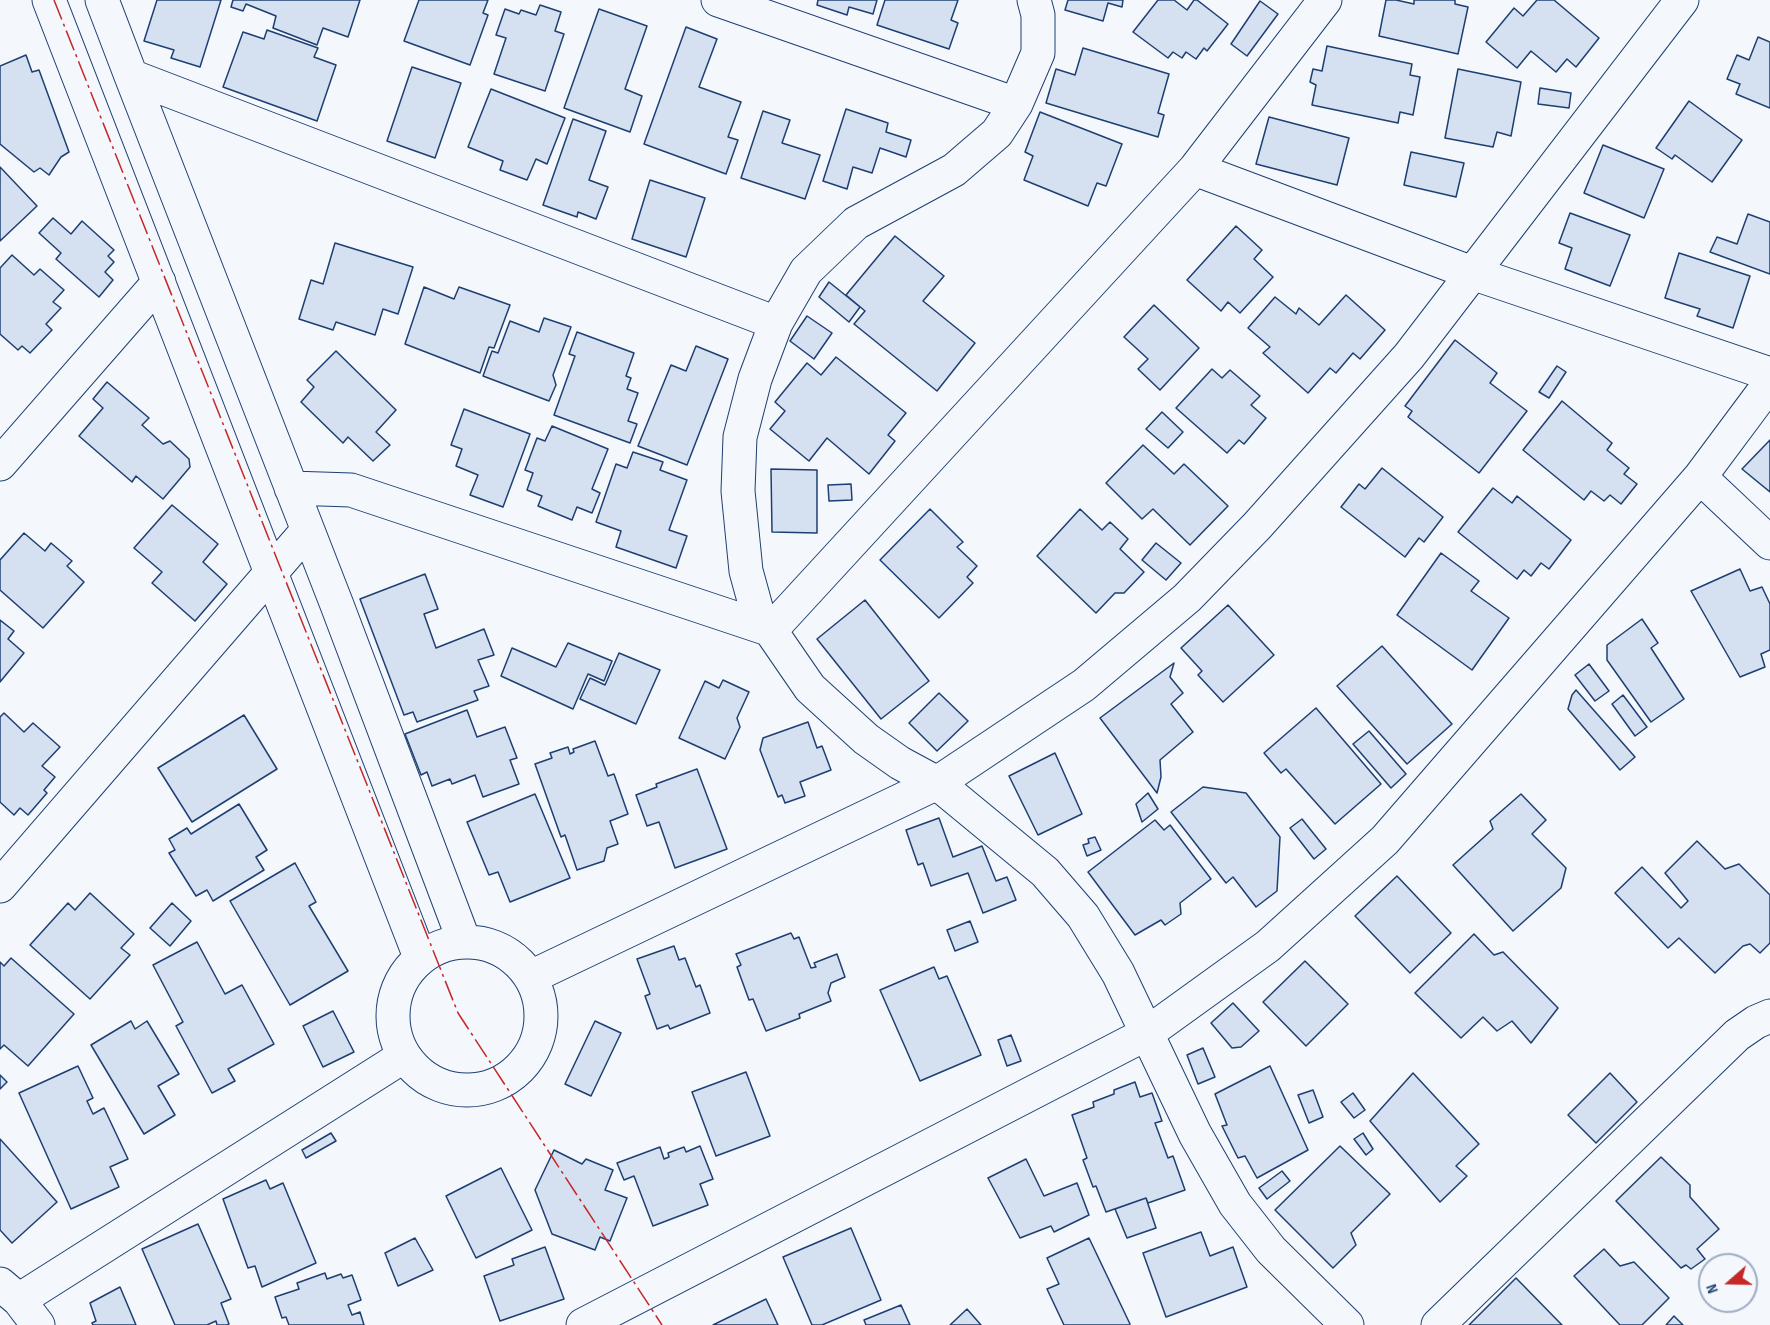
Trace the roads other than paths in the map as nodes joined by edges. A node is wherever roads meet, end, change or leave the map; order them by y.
1 (50, 0) edge
2 (102, 0) edge
3 (718, 0) edge
4 (1034, 0) edge
5 (1325, 0) edge
6 (1682, 0) edge
7 (131, 76) junction
8 (1016, 104) junction
9 (1195, 169) junction
10 (1472, 273) junction
11 (159, 282) junction
12 (776, 323) junction
13 (1770, 374) edge
14 (1770, 383) edge
15 (0, 464) edge
16 (1700, 477) junction
17 (291, 488) junction
18 (307, 531) junction
19 (1770, 543) edge
20 (271, 572) junction
21 (771, 630) junction
22 (937, 783) junction
23 (0, 886) edge
24 (464, 941) junction
25 (420, 957) junction
26 (531, 977) junction
27 (1770, 1016) edge
28 (1146, 1034) junction
29 (404, 1056) junction
30 (19, 1303) edge
31 (583, 1325) edge
32 (1347, 1325) edge
33 (1438, 1325) edge

1 - 11 street
2 - 7 street
3 - 8 street
4 - 8 street
5 - 9 street
6 - 10 street
7 - 12 street
7 - 17 street
8 - 12 street
9 - 10 street
9 - 21 street
10 - 13 street
10 - 22 street
11 - 15 street
11 - 20 street
12 - 21 street
14 - 16 street
16 - 19 street
16 - 28 street
17 - 18 street
17 - 21 street
18 - 20 street
18 - 24 street
20 - 23 street
20 - 25 street
21 - 22 street
22 - 26 street
22 - 28 street
24 - 25 street
24 - 26 street
25 - 29 street
26 - 29 street
27 - 33 street
28 - 31 street
28 - 32 street
29 - 30 street

